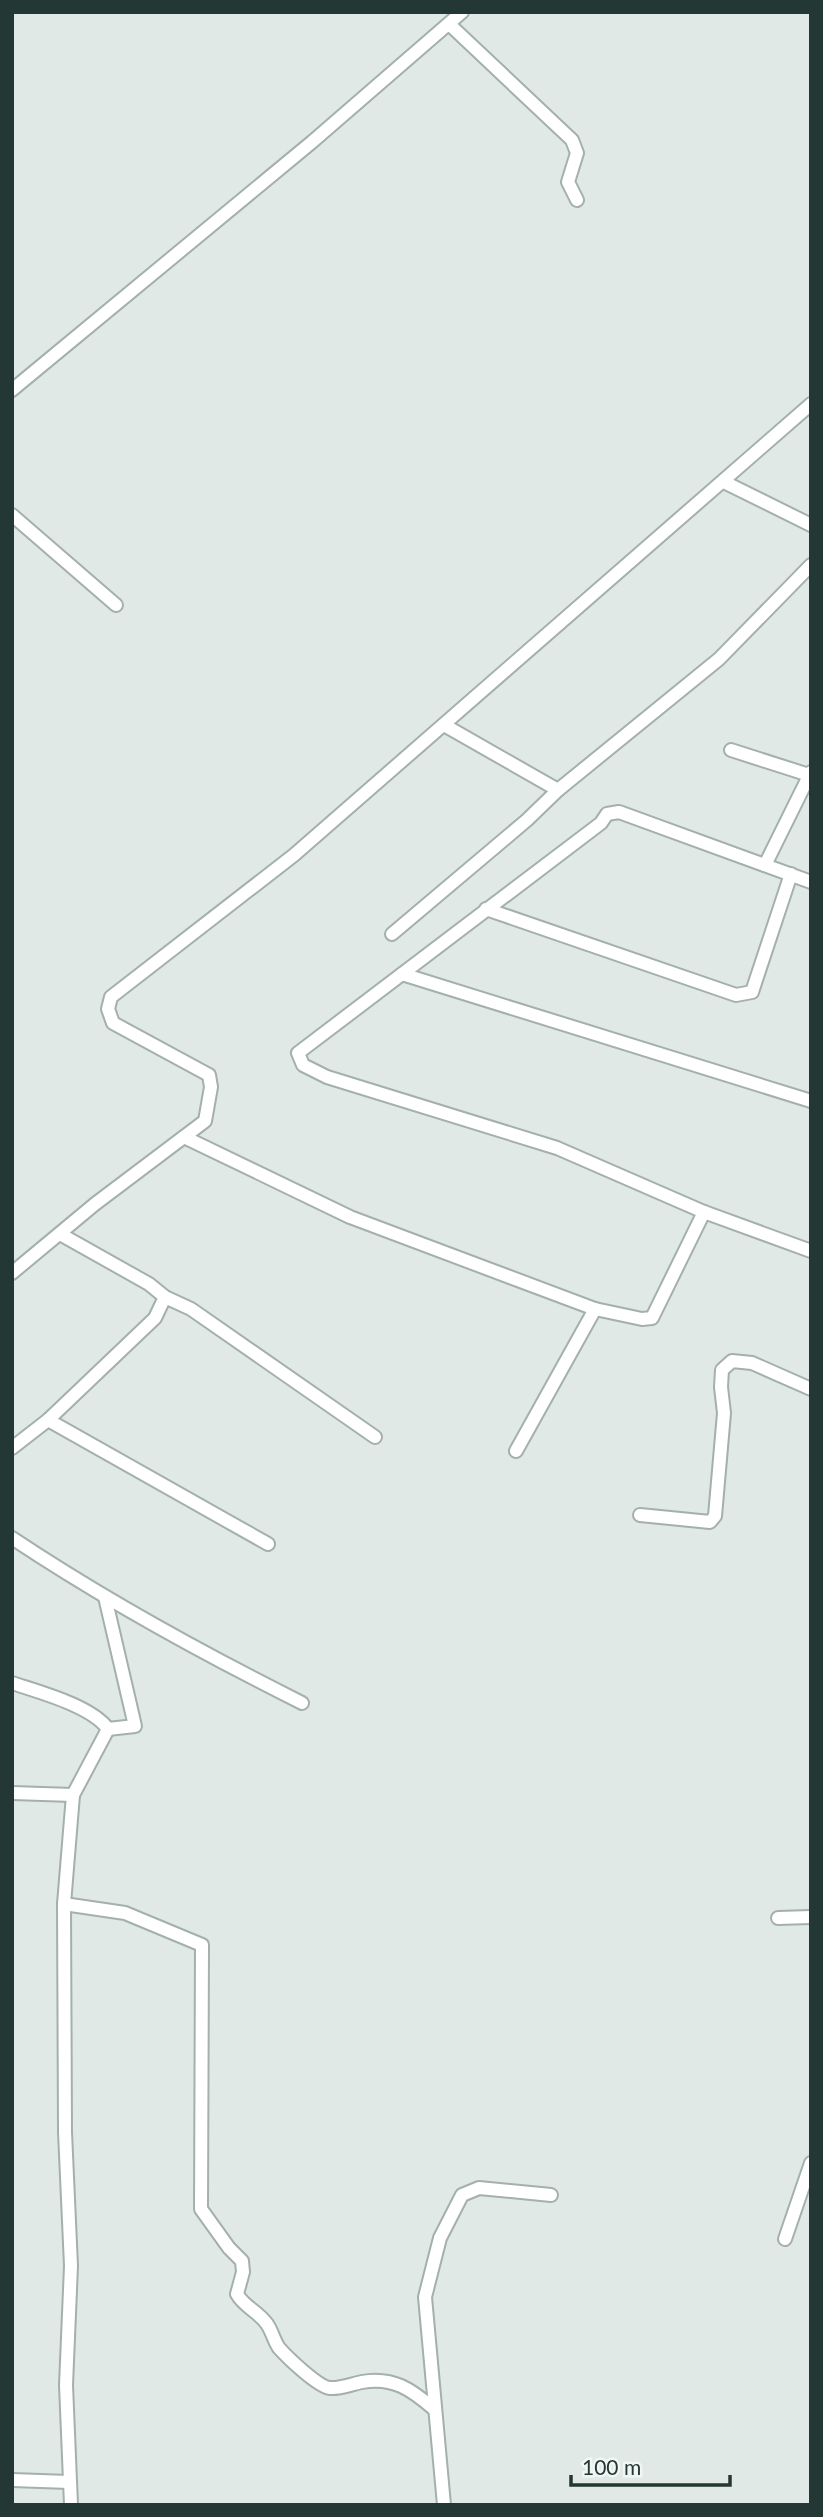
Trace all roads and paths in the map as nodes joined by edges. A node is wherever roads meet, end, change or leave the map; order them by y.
1 (462, 12) edge
2 (449, 24) junction
3 (577, 200) dead end
4 (12, 390) edge
5 (811, 404) edge
6 (724, 482) junction
7 (12, 515) edge
8 (811, 525) edge
9 (811, 565) edge
10 (116, 605) dead end
11 (444, 725) junction
12 (731, 750) dead end
13 (810, 774) edge
14 (558, 790) junction
15 (765, 865) junction
16 (791, 874) junction
17 (811, 882) edge
18 (486, 909) junction
19 (392, 934) dead end
20 (402, 974) junction
21 (811, 1101) edge
22 (184, 1137) junction
23 (704, 1212) junction
24 (60, 1234) junction
25 (811, 1251) edge
26 (12, 1273) edge
27 (165, 1297) junction
28 (594, 1309) junction
29 (811, 1389) edge
30 (48, 1420) junction
31 (375, 1437) dead end
32 (12, 1448) edge
33 (516, 1451) dead end
34 (640, 1515) dead end
35 (12, 1538) edge
36 (268, 1544) dead end
37 (105, 1597) junction
38 (12, 1683) edge
39 (302, 1703) dead end
40 (108, 1729) junction
41 (12, 1793) edge
42 (73, 1795) junction
43 (64, 1904) junction
44 (778, 1917) dead end
45 (811, 1917) edge
46 (811, 2163) edge
47 (551, 2195) dead end
48 (785, 2239) dead end
49 (434, 2409) junction
50 (12, 2480) edge
51 (69, 2482) junction
52 (71, 2505) edge
53 (444, 2505) edge

1 - 2 street
2 - 3 street
2 - 4 street
5 - 6 street
6 - 8 street
6 - 11 street
7 - 10 street
9 - 14 street
11 - 14 street
11 - 22 street
12 - 13 street
13 - 15 street
14 - 19 street
15 - 16 street
15 - 18 street
16 - 17 street
16 - 18 street
18 - 20 street
20 - 21 street
20 - 23 street
22 - 24 street
22 - 28 street
23 - 25 street
23 - 28 street
24 - 26 street
24 - 27 street
27 - 30 street
27 - 31 street
28 - 33 street
29 - 34 street
30 - 32 street
30 - 36 street
35 - 37 street
37 - 39 street
37 - 40 street
38 - 40 street
40 - 42 street
41 - 42 street
42 - 43 street
43 - 49 street
43 - 51 street
44 - 45 street
46 - 48 street
47 - 49 street
49 - 53 street
50 - 51 street
51 - 52 street

